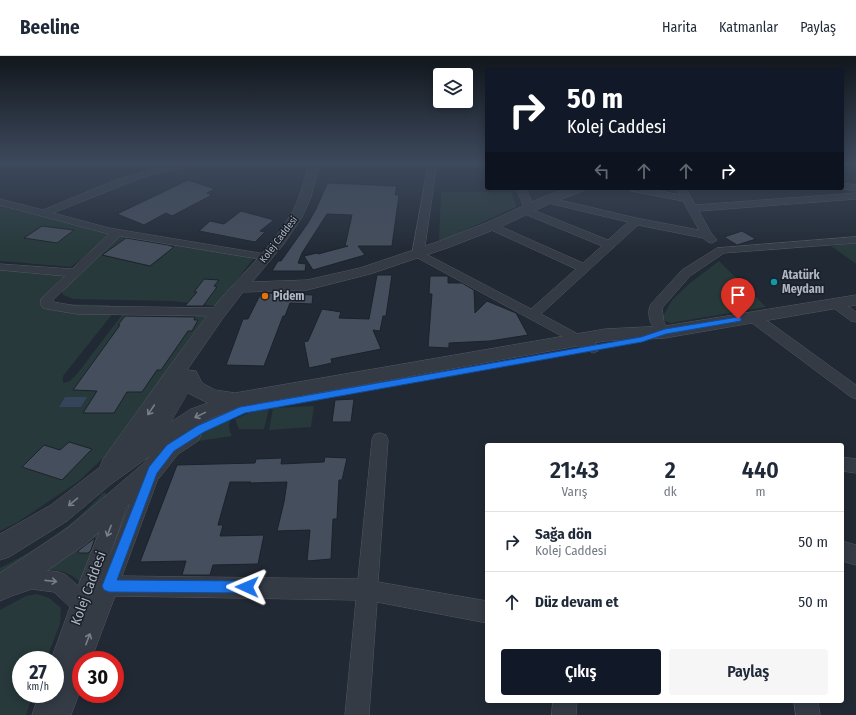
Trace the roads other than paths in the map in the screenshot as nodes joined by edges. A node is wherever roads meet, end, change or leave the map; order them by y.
1 (96, 193) edge
2 (306, 193) edge
3 (311, 193) edge
4 (428, 193) edge
5 (522, 193) edge
6 (566, 193) edge
7 (655, 193) edge
8 (684, 193) edge
9 (856, 196) edge
10 (687, 199) junction
11 (547, 200) junction
12 (0, 202) edge
13 (693, 208) junction
14 (527, 209) junction
15 (43, 214) junction
16 (636, 221) junction
17 (491, 226) junction
18 (117, 233) junction
19 (707, 235) junction
20 (856, 240) edge
21 (610, 245) junction
22 (721, 250) junction
23 (418, 254) junction
24 (265, 257) junction
25 (0, 267) edge
26 (584, 268) junction
27 (74, 273) junction
28 (243, 287) junction
29 (856, 300) edge
30 (835, 303) junction
31 (218, 312) junction
32 (532, 315) junction
33 (753, 317) junction
34 (856, 318) edge
35 (665, 332) junction
36 (586, 344) junction
37 (189, 376) junction
38 (856, 393) edge
39 (236, 400) junction
40 (380, 440) dead end
41 (144, 450) junction
42 (844, 464) edge
43 (856, 466) edge
44 (152, 470) junction
45 (103, 477) junction
46 (123, 494) junction
47 (0, 548) edge
48 (844, 552) edge
49 (856, 556) edge
50 (109, 586) junction
51 (0, 589) edge
52 (367, 590) junction
53 (82, 604) junction
54 (485, 612) edge
55 (64, 657) edge
56 (48, 703) edge
57 (565, 703) edge
58 (806, 703) edge
59 (44, 715) edge
60 (59, 715) edge
61 (357, 715) edge
62 (564, 715) edge
63 (808, 715) edge

1 - 15 street
2 - 24 street, Kolej Caddesi
3 - 28 street, Kolej Caddesi
4 - 23 street
5 - 14 street
6 - 11 street
7 - 10 street
8 - 10 street
9 - 13 street
10 - 13 street
11 - 14 street
11 - 16 street
12 - 15 street
13 - 19 street
14 - 17 street
14 - 21 street
15 - 18 street
16 - 19 street
16 - 21 street
17 - 23 street
17 - 26 street
18 - 24 street
18 - 27 street
19 - 22 street
20 - 22 street
21 - 26 street
22 - 35 street
23 - 28 street
23 - 32 street
24 - 28 street, Kolej Caddesi
25 - 27 street
26 - 32 street
27 - 31 street
28 - 31 street
28 - 37 street
29 - 30 street
30 - 33 street
30 - 34 street
31 -> 45 street
32 - 36 street
33 - 35 street
33 - 38 street
35 - 36 street
36 - 39 street
36 - 44 street
37 - 39 street
37 - 41 street
39 -> 41 street
40 - 52 street
41 - 44 street
41 - 45 street
42 - 43 street
44 - 46 street
44 - 50 street, Kolej Caddesi
45 - 46 street
45 -> 47 street
46 - 51 street
46 -> 53 street, Kolej Caddesi
48 - 49 street
50 - 52 street
60 -> 50 street, Kolej Caddesi
51 -> 53 street
52 - 54 street
52 - 61 street
53 - 55 street, Kolej Caddesi
56 - 59 street
57 - 62 street
58 - 63 street

